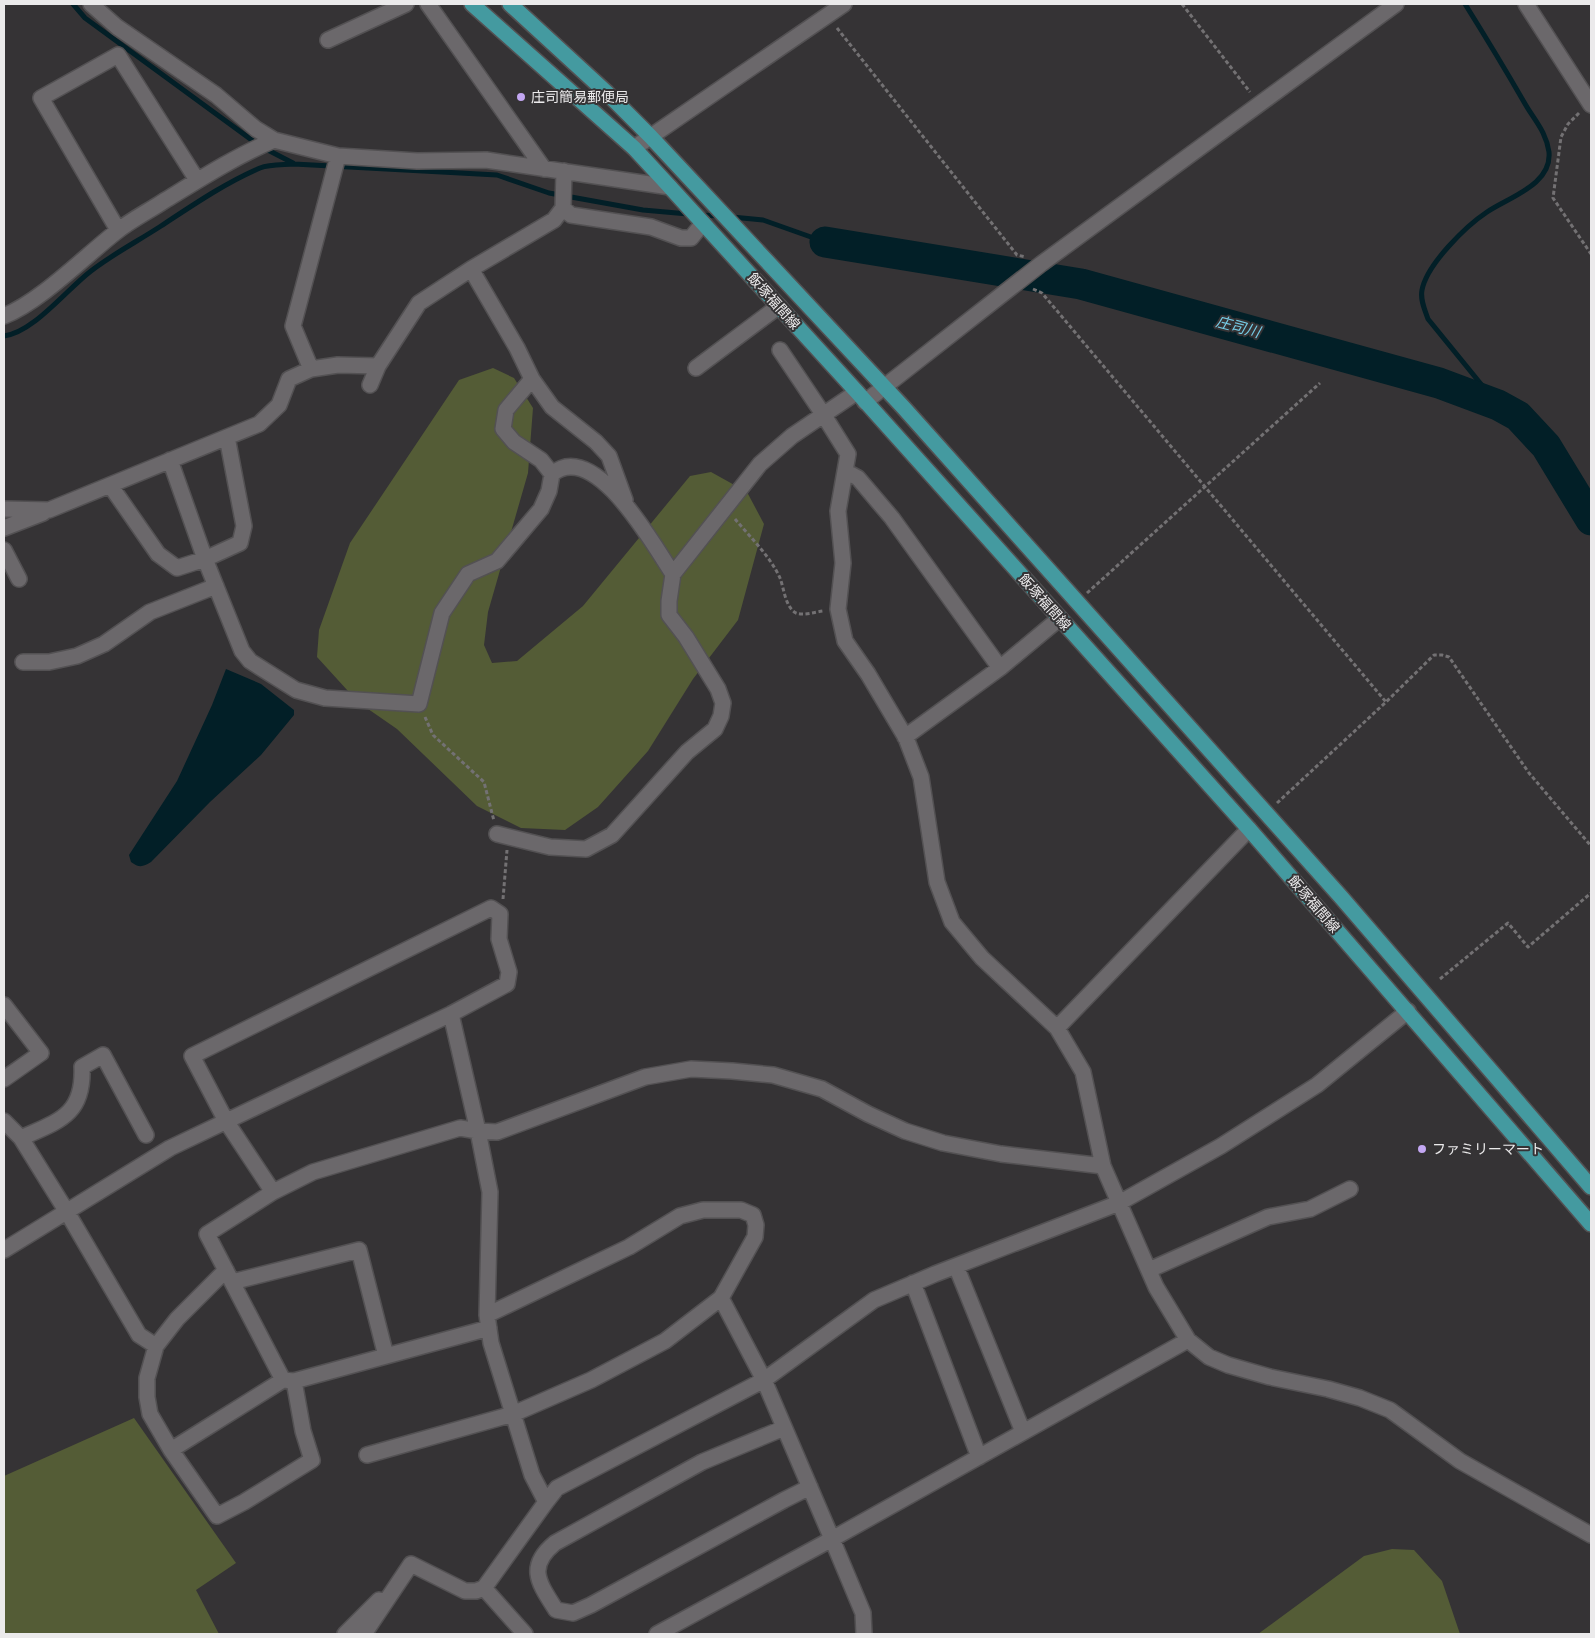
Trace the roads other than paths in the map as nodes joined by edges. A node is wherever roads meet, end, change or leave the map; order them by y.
1 (91, 4) edge
2 (406, 4) edge
3 (428, 4) edge
4 (472, 4) edge
5 (510, 4) edge
6 (844, 4) edge
7 (1396, 4) edge
8 (1526, 4) edge
9 (328, 40) dead end
10 (1590, 103) edge
11 (651, 137) junction
12 (274, 140) junction
13 (634, 148) junction
14 (338, 156) junction
15 (544, 169) junction
16 (564, 171) junction
17 (197, 180) junction
18 (670, 187) junction
19 (563, 208) junction
20 (704, 223) junction
21 (118, 230) junction
22 (471, 269) junction
23 (779, 306) junction
24 (4, 316) edge
25 (780, 350) dead end
26 (378, 366) junction
27 (696, 368) dead end
28 (311, 369) junction
29 (532, 379) junction
30 (370, 385) dead end
31 (884, 387) junction
32 (861, 397) junction
33 (823, 414) junction
34 (227, 437) junction
35 (170, 460) junction
36 (844, 471) junction
37 (552, 474) junction
38 (110, 485) junction
39 (627, 505) junction
40 (4, 509) edge
41 (49, 510) junction
42 (4, 528) edge
43 (4, 550) edge
44 (205, 559) junction
45 (673, 574) junction
46 (19, 578) dead end
47 (216, 586) junction
48 (1060, 618) junction
49 (23, 662) dead end
50 (1000, 668) junction
51 (905, 737) junction
52 (1249, 829) junction
53 (502, 835) road end
54 (4, 1005) edge
55 (1408, 1011) junction
56 (451, 1014) junction
57 (1057, 1028) junction
58 (4, 1079) edge
59 (4, 1121) edge
60 (226, 1121) junction
61 (478, 1132) junction
62 (146, 1135) dead end
63 (21, 1138) junction
64 (1103, 1166) junction
65 (1591, 1187) edge
66 (1350, 1189) dead end
67 (273, 1192) junction
68 (1119, 1204) junction
69 (66, 1210) junction
70 (1591, 1224) edge
71 (4, 1250) edge
72 (956, 1266) junction
73 (1149, 1270) junction
74 (229, 1276) junction
75 (914, 1283) junction
76 (721, 1298) junction
77 (488, 1321) junction
78 (1188, 1340) junction
79 (156, 1346) junction
80 (386, 1356) junction
81 (289, 1380) junction
82 (764, 1380) junction
83 (513, 1414) junction
84 (784, 1428) junction
85 (1023, 1432) junction
86 (171, 1450) junction
87 (367, 1455) dead end
88 (979, 1457) junction
89 (810, 1487) junction
90 (546, 1502) junction
91 (1591, 1535) edge
92 (832, 1539) junction
93 (400, 1580) junction
94 (484, 1588) junction
95 (345, 1634) edge
96 (364, 1634) edge
97 (525, 1634) edge
98 (657, 1634) edge
99 (864, 1634) edge

1 - 12 street
2 - 9 street
3 - 15 street
4 - 13 main road, 飯塚福間線
5 - 11 main road, 飯塚福間線
6 - 11 street
7 - 31 street
8 - 10 street
11 - 13 street
11 - 31 main road, 飯塚福間線
12 - 14 street
12 - 17 street
13 - 18 main road, 飯塚福間線
14 - 15 street
14 - 28 street
15 - 16 street
16 - 18 street
16 - 19 street
17 - 21 street
17 - 21 street
18 - 20 main road, 飯塚福間線
19 - 20 street
19 - 22 street
20 - 23 main road, 飯塚福間線
21 - 24 street
22 - 26 street
22 - 29 street
23 - 27 street
23 - 32 main road, 飯塚福間線
25 - 33 street
26 - 28 street
26 - 30 street
28 - 34 street
29 - 37 street
29 - 39 street
31 - 32 street
31 - 65 main road, 飯塚福間線
32 - 33 street
32 - 48 main road, 飯塚福間線
33 - 36 street
33 - 45 street
34 - 35 street
34 - 44 street
35 - 38 street
35 - 44 street
36 - 50 street
36 - 51 street
37 - 39 street
37 - 47 street
38 - 41 street
38 - 44 street
39 - 45 street
40 - 41 street
41 - 42 street
43 - 46 street
44 - 47 street
45 - 53 street
47 - 49 street
48 - 50 street
48 - 52 main road, 飯塚福間線
50 - 51 street
51 - 57 street
52 - 55 main road, 飯塚福間線
52 - 57 street
54 - 58 street
55 - 68 street
55 - 70 main road, 飯塚福間線
56 - 60 street
56 - 60 street
56 - 61 street
57 - 64 street
59 - 63 street
60 - 67 street
60 - 69 street
61 - 64 street
61 - 67 street
61 - 77 street
62 - 63 street
63 - 69 street
64 - 68 street
66 - 73 street
67 - 74 street
68 - 72 street
68 - 73 street
69 - 71 street
69 - 79 street
72 - 75 street
72 - 85 street
73 - 78 street
74 - 79 street
74 - 80 street
74 - 81 street
75 - 82 street
75 - 88 street
76 - 77 street
76 - 82 street
76 - 83 street
77 - 80 street
77 - 83 street
78 - 85 street
78 - 91 street
79 - 86 street
80 - 81 street
81 - 86 street
81 - 86 street
82 - 84 street
82 - 90 street
83 - 87 street
83 - 90 street
84 - 89 street
84 - 89 street
85 - 88 street
88 - 92 street
89 - 92 street
90 - 94 street
92 - 98 street
92 - 99 street
93 - 94 street
93 - 95 street
93 - 96 street
94 - 97 street

